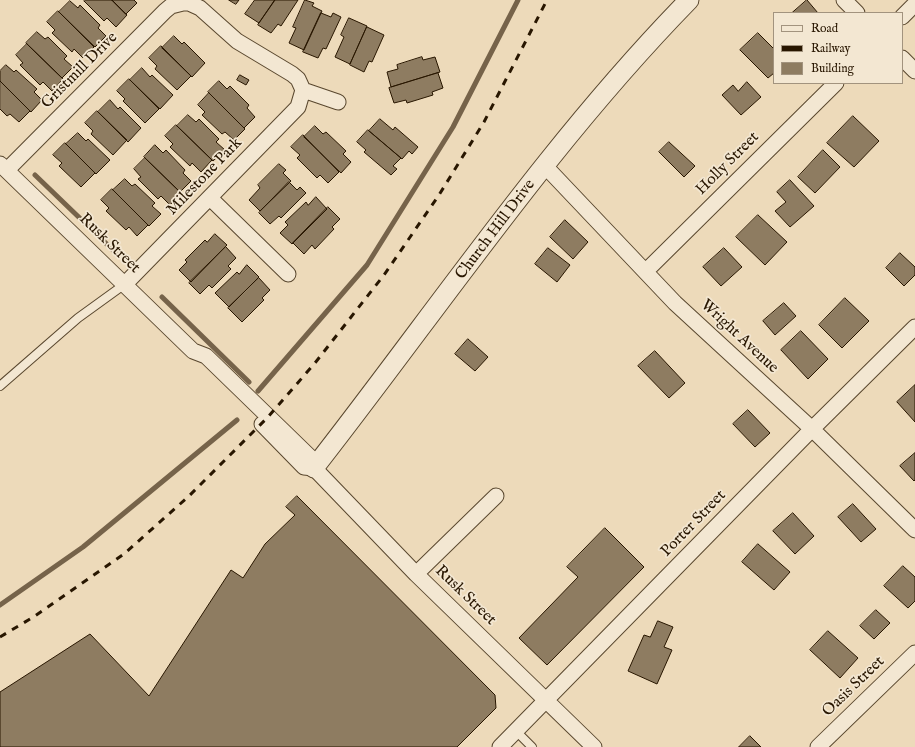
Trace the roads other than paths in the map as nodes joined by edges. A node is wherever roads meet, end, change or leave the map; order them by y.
1 (689, 0) edge
2 (844, 0) edge
3 (915, 4) edge
4 (856, 12) edge
5 (903, 16) edge
6 (903, 59) edge
7 (915, 71) edge
8 (835, 84) edge
9 (303, 90) junction
10 (338, 102) dead end
11 (544, 166) junction
12 (3, 167) edge
13 (210, 198) junction
14 (646, 271) junction
15 (288, 274) dead end
16 (125, 284) junction
17 (915, 327) edge
18 (0, 386) edge
19 (812, 429) junction
20 (314, 468) junction
21 (496, 496) dead end
22 (915, 530) edge
23 (416, 574) junction
24 (915, 652) edge
25 (546, 700) junction
26 (516, 731) junction
27 (500, 747) edge
28 (532, 747) edge
29 (594, 747) edge
30 (818, 747) edge

1 - 11 street, Church Hill Drive
2 - 4 street
3 - 5 street
6 - 7 street
8 - 14 street, Holly Street
9 - 10 street
9 - 12 street, Gristmill Drive
9 - 13 street, Milestone Park
11 - 14 street, Wright Avenue
11 - 20 street, Church Hill Drive
12 - 16 street, Rusk Street
13 - 15 street
13 - 16 street, Milestone Park
14 - 19 street, Wright Avenue
16 - 18 lane
16 - 20 street, Rusk Street
17 - 19 street, Porter Street
19 - 22 street, Wright Avenue
19 - 25 street, Porter Street
20 - 23 street, Rusk Street
21 - 23 street
23 - 25 street, Rusk Street
24 - 30 street, Oasis Street
25 - 26 street, Porter Street
25 - 29 street, Rusk Street
26 - 27 street, Porter Street
26 - 28 lane

